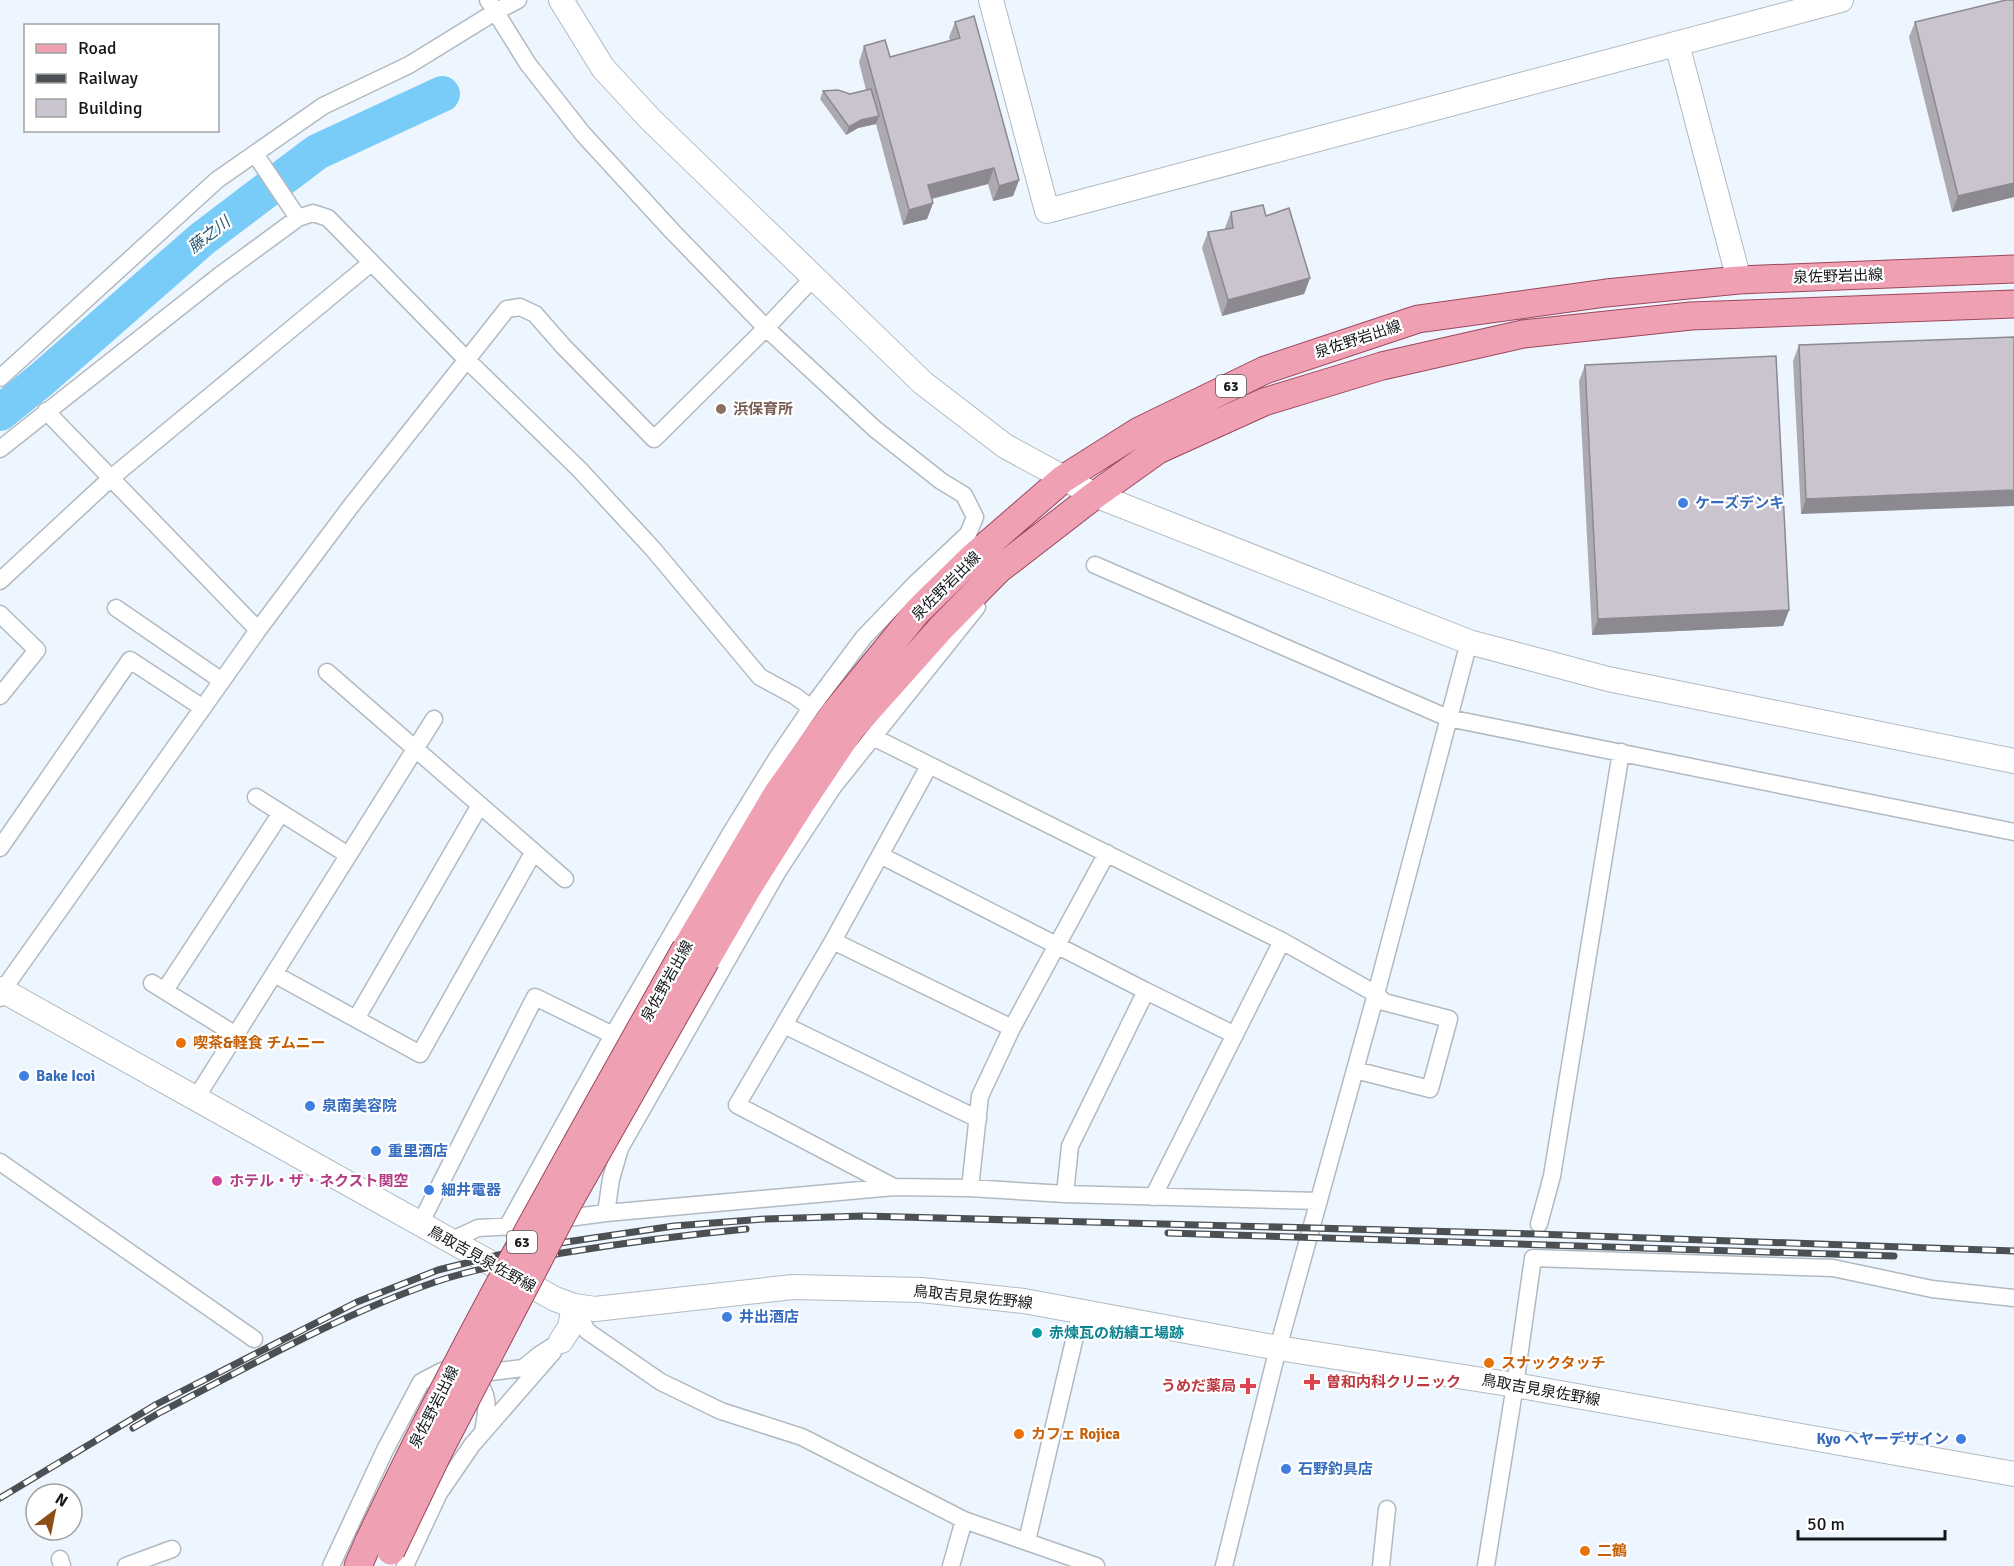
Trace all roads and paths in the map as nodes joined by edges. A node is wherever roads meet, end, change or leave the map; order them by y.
1 (518, 0) edge
2 (561, 0) edge
3 (991, 0) edge
4 (1841, 0) edge
5 (491, 6) edge
6 (1677, 44) junction
7 (258, 158) junction
8 (295, 213) junction
9 (371, 263) junction
10 (2014, 269) edge
11 (814, 277) junction
12 (1739, 280) junction
13 (2014, 304) edge
14 (766, 328) junction
15 (466, 359) junction
16 (0, 378) edge
17 (46, 411) junction
18 (0, 450) edge
19 (111, 478) junction
20 (1063, 479) junction
21 (1095, 495) junction
22 (1019, 553) junction
23 (1095, 565) dead end
24 (0, 581) edge
25 (116, 608) dead end
26 (0, 614) edge
27 (258, 630) junction
28 (1469, 642) junction
29 (327, 672) dead end
30 (222, 681) junction
31 (0, 696) edge
32 (203, 708) junction
33 (811, 708) junction
34 (434, 718) dead end
35 (1448, 718) junction
36 (873, 737) junction
37 (415, 748) junction
38 (1621, 752) junction
39 (2014, 761) edge
40 (928, 766) junction
41 (256, 797) dead end
42 (480, 806) junction
43 (281, 813) junction
44 (2014, 832) edge
45 (0, 848) edge
46 (533, 853) junction
47 (1107, 853) junction
48 (348, 855) junction
49 (880, 855) junction
50 (565, 879) dead end
51 (832, 941) junction
52 (1282, 941) junction
53 (1057, 945) junction
54 (696, 954) junction
55 (274, 974) junction
56 (1146, 991) junction
57 (1, 993) edge
58 (1376, 993) junction
59 (356, 1019) junction
60 (784, 1024) junction
61 (1012, 1028) junction
62 (236, 1035) junction
63 (613, 1035) junction
64 (1234, 1035) junction
65 (1355, 1070) junction
66 (196, 1098) junction
67 (978, 1119) junction
68 (0, 1162) edge
69 (894, 1187) junction
70 (970, 1188) junction
71 (1065, 1194) junction
72 (1153, 1197) junction
73 (1319, 1201) junction
74 (606, 1213) junction
75 (420, 1224) junction
76 (1539, 1224) dead end
77 (507, 1227) junction
78 (450, 1241) junction
79 (2014, 1298) edge
80 (574, 1306) junction
81 (1082, 1311) junction
82 (254, 1339) dead end
83 (561, 1341) junction
84 (1278, 1348) junction
85 (474, 1374) junction
86 (1515, 1385) junction
87 (483, 1432) junction
88 (2014, 1474) edge
89 (369, 1483) junction
90 (435, 1502) junction
91 (1387, 1509) dead end
92 (964, 1520) junction
93 (1027, 1541) junction
94 (172, 1549) dead end
95 (387, 1556) edge
96 (126, 1566) edge
97 (331, 1566) edge
98 (358, 1566) edge
99 (951, 1566) edge
100 (1096, 1566) edge
101 (1224, 1566) edge
102 (1381, 1566) edge
103 (1486, 1566) edge

1 - 5 street
2 - 11 street
3 - 6 street
4 - 6 street
5 - 7 street
5 - 14 street
6 - 12 street
7 - 8 street
7 - 16 street
8 - 9 street
8 - 17 street
9 - 15 street
9 - 19 street
10 - 12 main road, 泉佐野岩出線 / 63
11 - 14 street
11 - 20 street
12 - 20 main road, 泉佐野岩出線 / 63
13 - 21 main road, 泉佐野岩出線 / 63
14 - 15 street
14 - 33 street
15 - 27 street
15 - 33 street
17 - 18 street
17 - 19 street
19 - 24 street
19 - 27 street
20 - 21 street
20 - 54 main road, 泉佐野岩出線 / 63
21 - 22 main road, 泉佐野岩出線 / 63
21 - 28 street
22 - 36 street
22 - 54 main road, 泉佐野岩出線 / 63
23 - 35 street
25 - 30 street
26 - 31 street
27 - 30 street
28 - 35 street
28 - 39 street
29 - 37 street
30 - 32 street
32 - 45 street
32 - 57 street
33 - 63 street
34 - 37 street
35 - 38 street
35 - 58 street
36 - 40 street
36 - 74 street
37 - 42 street
37 - 48 street
38 - 44 street
38 - 76 street
40 - 47 street
40 - 49 street
41 - 43 street
42 - 46 street
42 - 59 street
43 - 48 street
43 - 62 street
46 - 50 street
46 - 59 street
47 - 52 street
47 - 53 street
48 - 55 street
49 - 51 street
49 - 53 street
51 - 60 street
51 - 61 street
52 - 58 street
52 - 64 street
53 - 56 street
53 - 61 street
54 - 95 main road, 泉佐野岩出線 / 63, bridge
55 - 59 street
55 - 62 street
56 - 64 street
56 - 71 street
57 - 66 street, 鳥取吉見泉佐野線
58 - 65 street
58 - 65 street
60 - 67 street
60 - 69 street
61 - 67 street
62 - 66 street
63 - 75 street
63 - 77 street
64 - 72 street
65 - 73 street
66 - 75 street, 鳥取吉見泉佐野線
67 - 70 street
68 - 82 street
69 - 70 street
69 - 74 street
70 - 71 street
71 - 72 street
72 - 73 street
73 - 84 street
74 - 77 street
75 - 78 street, 鳥取吉見泉佐野線
77 - 78 street
78 - 80 street, 鳥取吉見泉佐野線
79 - 86 street
80 - 81 street, 鳥取吉見泉佐野線
80 - 83 street
80 - 92 street
81 - 84 street, 鳥取吉見泉佐野線
81 - 93 street
83 - 85 street
83 - 87 street
84 - 86 street, 鳥取吉見泉佐野線
84 - 101 street
85 - 87 street
85 - 89 street
86 - 88 street, 鳥取吉見泉佐野線
86 - 103 street
87 - 90 street
89 - 90 street
89 - 97 street
90 - 95 street
91 - 102 street
92 - 93 street
92 - 99 street
93 - 100 street
94 - 96 street
95 - 98 main road, 泉佐野岩出線 / 63

